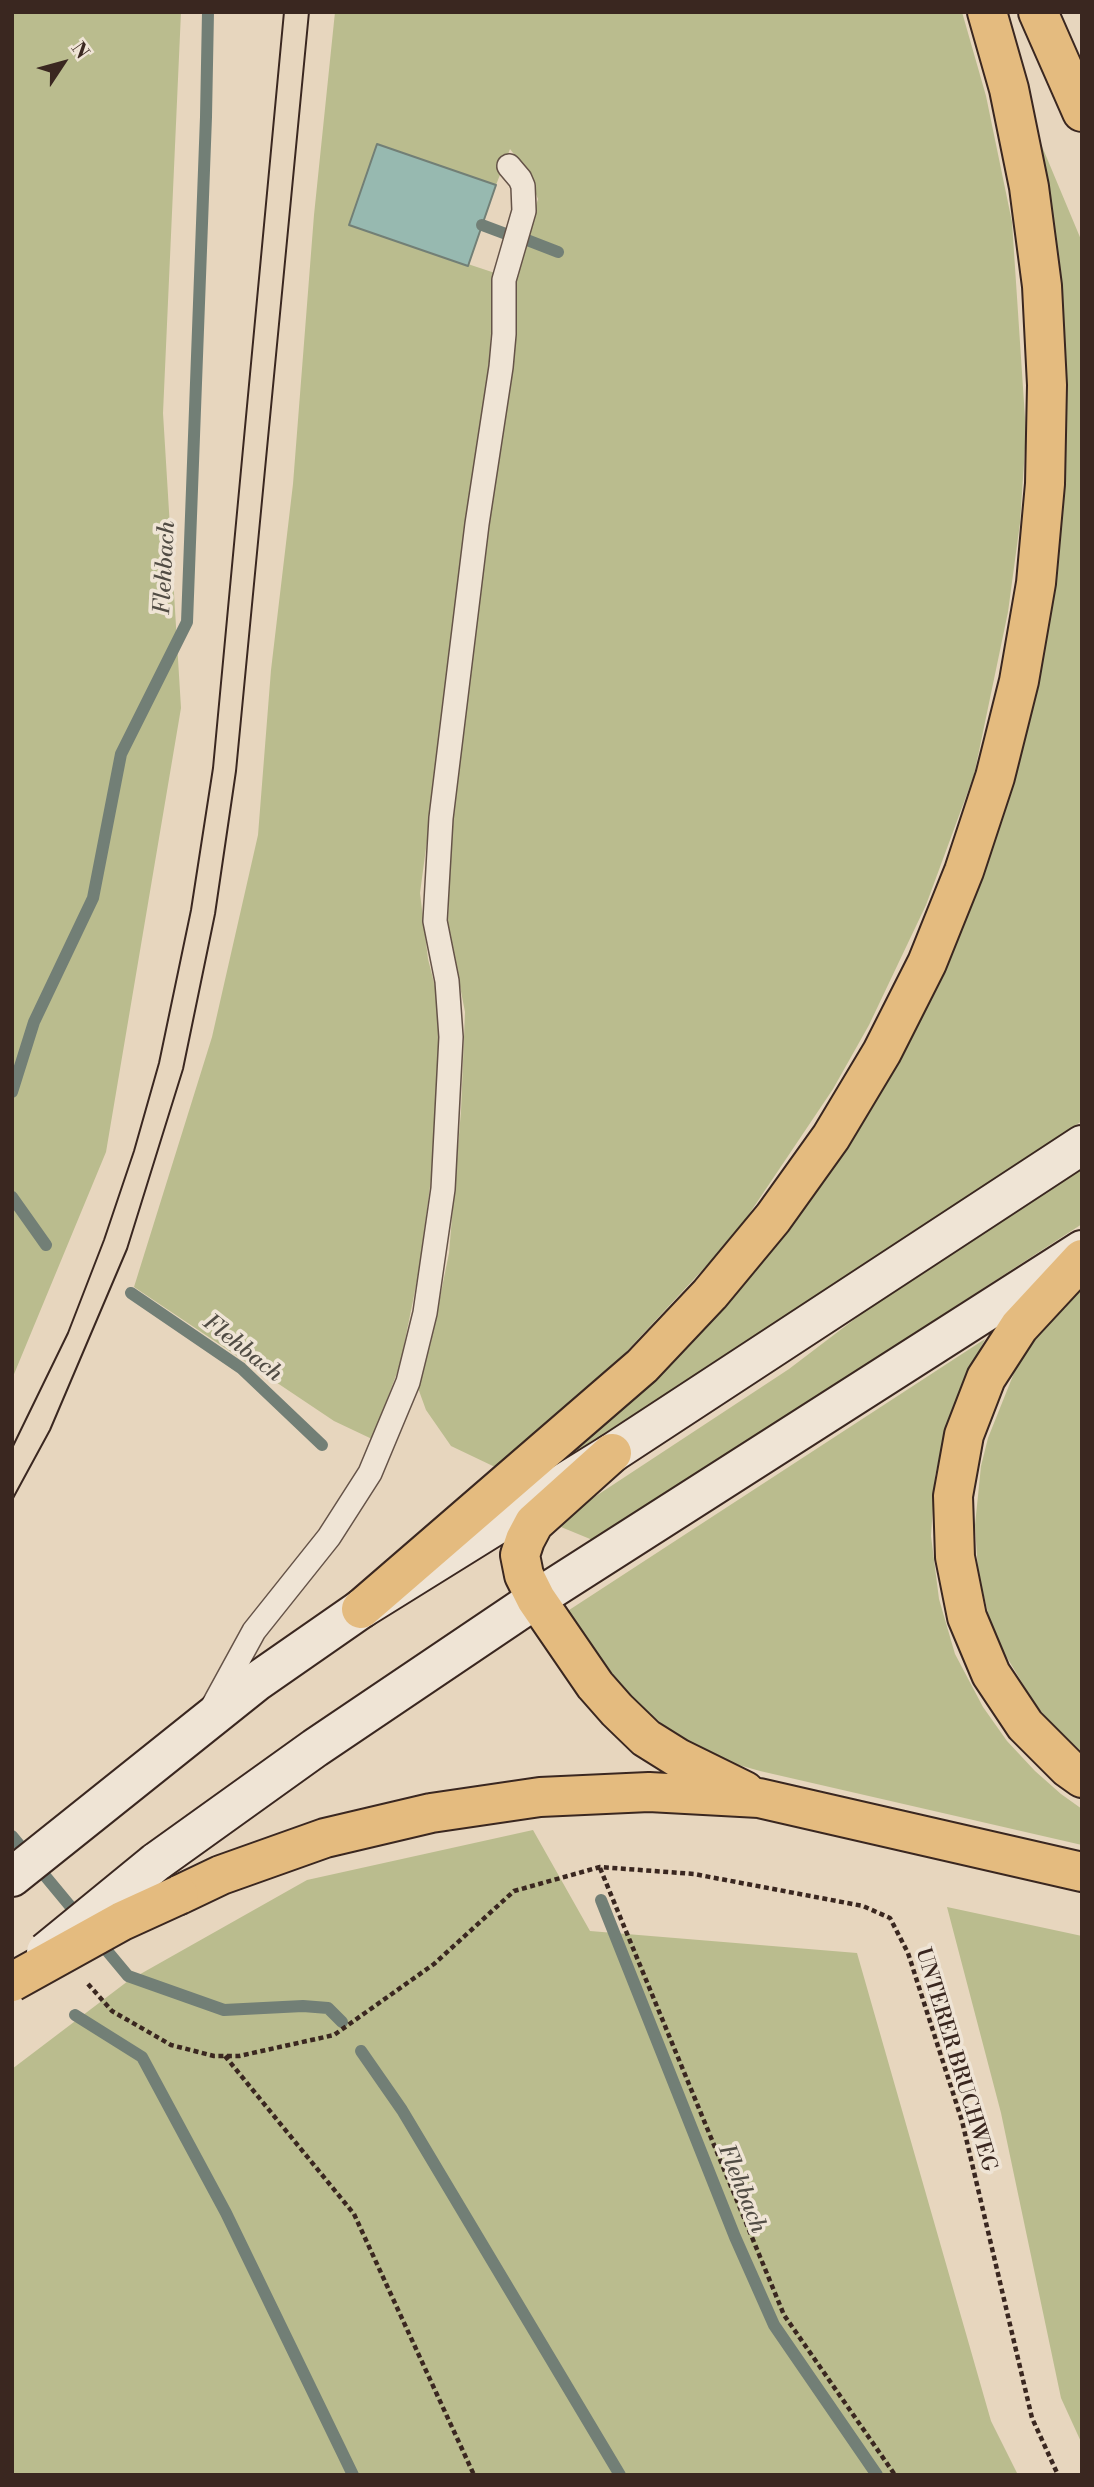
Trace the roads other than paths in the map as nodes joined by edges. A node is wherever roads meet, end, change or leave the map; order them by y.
1 (988, 12) edge
2 (1038, 12) edge
3 (1082, 112) edge
4 (509, 166) dead end
5 (1082, 1145) edge
6 (1082, 1250) edge
7 (1082, 1259) edge
8 (612, 1453) junction
9 (536, 1600) junction
10 (361, 1609) junction
11 (204, 1722) junction
12 (1082, 1778) edge
13 (759, 1798) junction
14 (1082, 1872) edge
15 (12, 1877) edge
16 (12, 1981) edge

1 - 10 highway
2 - 3 highway
4 - 11 lane
5 - 8 main road
6 - 9 main road
7 - 12 highway
8 - 9 highway
8 - 10 main road
9 - 13 highway
9 - 16 main road, bridge
10 - 11 main road
11 - 15 main road
13 - 14 highway
13 - 16 highway, bridge

